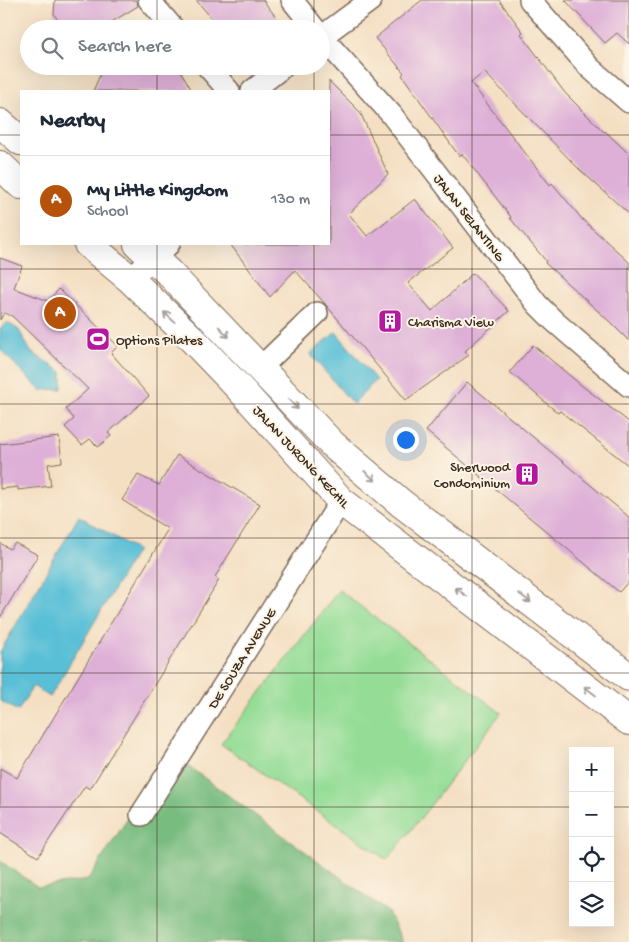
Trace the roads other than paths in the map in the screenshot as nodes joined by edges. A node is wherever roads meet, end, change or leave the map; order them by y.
1 (149, 0) edge
2 (292, 0) edge
3 (371, 0) edge
4 (530, 0) edge
5 (166, 20) edge
6 (308, 20) edge
7 (330, 30) edge
8 (330, 47) edge
9 (215, 75) edge
10 (272, 75) edge
11 (227, 90) edge
12 (253, 90) edge
13 (629, 102) edge
14 (0, 123) edge
15 (20, 140) edge
16 (0, 165) edge
17 (20, 184) edge
18 (89, 245) edge
19 (154, 249) edge
20 (130, 280) junction
21 (317, 313) dead end
22 (259, 369) junction
23 (629, 386) edge
24 (341, 501) junction
25 (629, 677) edge
26 (629, 721) edge
27 (142, 815) dead end

1 - 5 street
2 - 6 street
3 - 7 street
4 - 13 street
8 - 23 street, JALAN SELANTING
9 - 11 street
10 - 12 street
14 - 15 main road
16 - 17 main road
18 - 20 main road, JALAN JURONG KECHIL
19 - 20 street
19 -> 22 main road, JALAN JURONG KECHIL
24 -> 20 main road, JALAN JURONG KECHIL
21 - 22 street
22 -> 25 main road, JALAN JURONG KECHIL
26 -> 24 main road, JALAN JURONG KECHIL
24 - 27 street, DE SOUZA AVENUE

